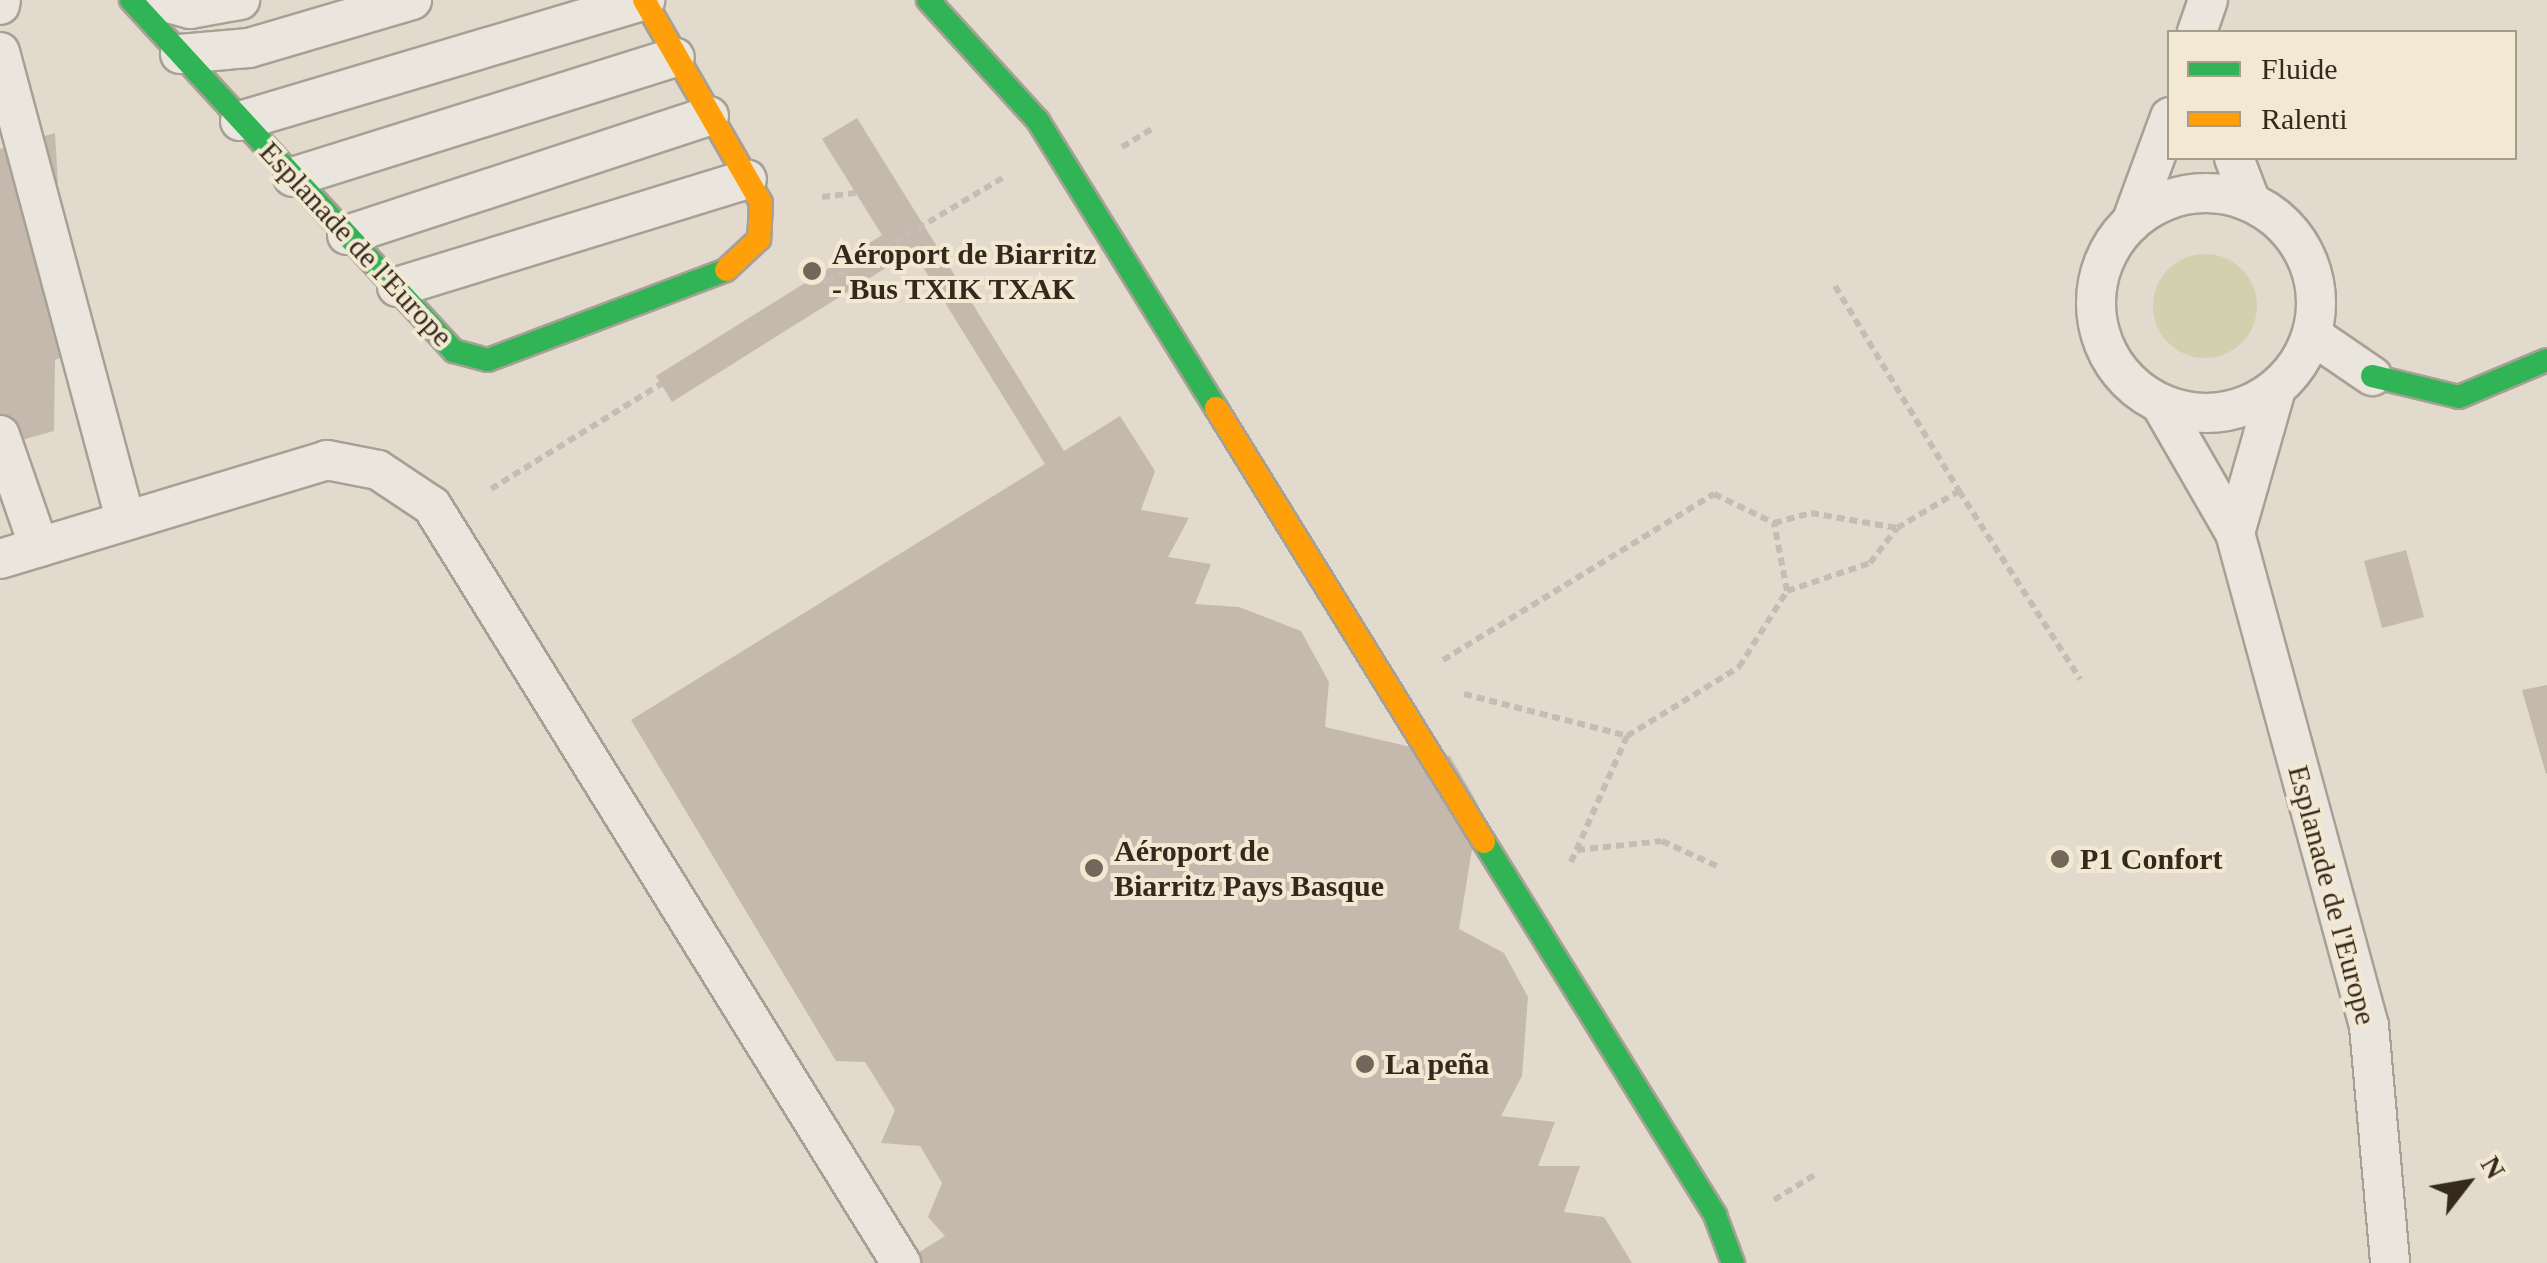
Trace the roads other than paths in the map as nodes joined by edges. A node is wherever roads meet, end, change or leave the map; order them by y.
1 (131, 0) edge
2 (157, 0) edge
3 (240, 0) edge
4 (412, 0) edge
5 (644, 0) edge
6 (928, 0) edge
7 (0, 52) edge
8 (180, 54) junction
9 (675, 58) junction
10 (709, 116) junction
11 (240, 121) junction
12 (2167, 126) edge
13 (2235, 160) edge
14 (294, 177) junction
15 (747, 179) junction
16 (2249, 197) junction
17 (2131, 223) junction
18 (347, 235) junction
19 (397, 288) junction
20 (2312, 334) junction
21 (2547, 360) edge
22 (2372, 376) joint
23 (2276, 389) junction
24 (2160, 403) junction
25 (0, 435) edge
26 (124, 520) junction
27 (2235, 534) junction
28 (39, 546) junction
29 (0, 558) edge
30 (900, 1263) edge
31 (1733, 1263) edge
32 (2390, 1263) edge

1 - 8 street, Esplanade de l'Europe
2 - 3 lane
4 - 8 lane
5 - 9 street, Esplanade de l'Europe
5 - 11 lane
6 - 31 street
7 - 26 lane
8 - 11 street, Esplanade de l'Europe
9 - 10 street, Esplanade de l'Europe
9 - 14 lane
10 - 15 street, Esplanade de l'Europe
10 - 18 lane
11 - 14 street, Esplanade de l'Europe
12 - 17 lane
13 - 16 lane
14 - 18 street, Esplanade de l'Europe
15 - 19 lane
15 - 19 street, Esplanade de l'Europe
16 - 17 lane
16 - 20 lane
17 - 24 lane
18 - 19 street, Esplanade de l'Europe
20 - 22 lane
20 - 23 lane
21 - 22 street
23 - 24 lane
23 - 27 lane
24 - 27 lane, Esplanade de l'Europe
25 - 28 lane
26 - 28 lane
26 - 30 lane
27 - 32 lane, Esplanade de l'Europe
28 - 29 lane

